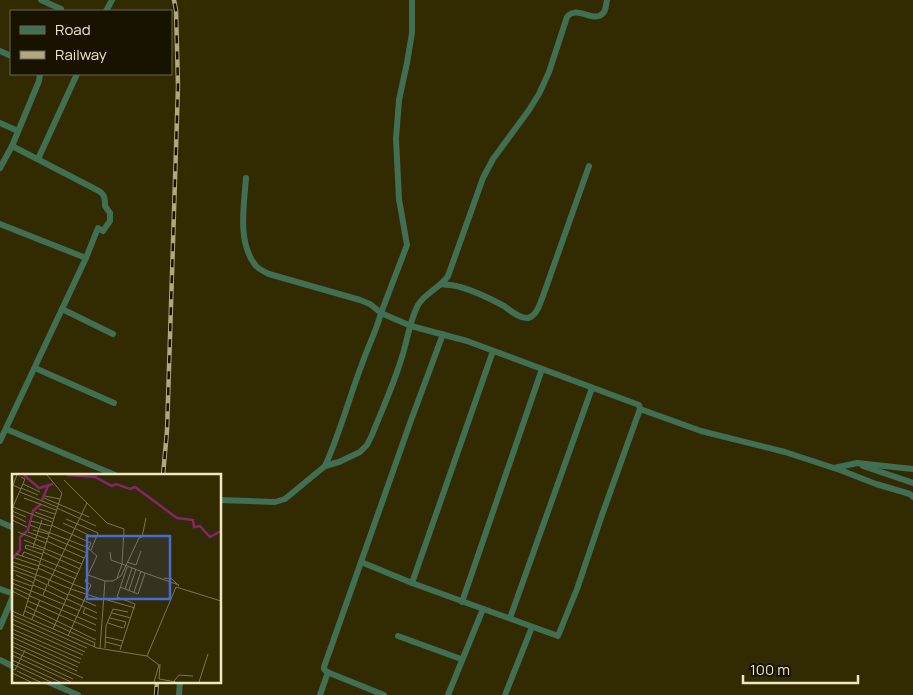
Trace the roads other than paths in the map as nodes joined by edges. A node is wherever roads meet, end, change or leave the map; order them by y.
1 (40, 0) edge
2 (412, 0) edge
3 (607, 0) edge
4 (61, 10) dead end
5 (40, 75) edge
6 (77, 75) edge
7 (0, 123) edge
8 (18, 131) junction
9 (12, 146) junction
10 (38, 158) junction
11 (589, 166) dead end
12 (0, 168) edge
13 (246, 178) dead end
14 (0, 224) edge
15 (86, 258) junction
16 (441, 284) junction
17 (62, 309) junction
18 (381, 313) junction
19 (411, 326) junction
20 (113, 334) dead end
21 (443, 334) junction
22 (493, 351) junction
23 (35, 368) junction
24 (542, 369) junction
25 (592, 388) junction
26 (114, 403) dead end
27 (640, 409) junction
28 (6, 428) junction
29 (0, 441) edge
30 (855, 464) junction
31 (325, 466) junction
32 (833, 468) junction
33 (913, 469) edge
34 (113, 474) edge
35 (913, 483) edge
36 (913, 496) edge
37 (221, 500) edge
38 (0, 522) edge
39 (12, 527) edge
40 (361, 562) junction
41 (412, 583) junction
42 (0, 589) edge
43 (12, 593) edge
44 (12, 599) edge
45 (462, 602) junction
46 (483, 609) junction
47 (510, 618) junction
48 (0, 627) edge
49 (532, 627) junction
50 (398, 636) dead end
51 (462, 659) junction
52 (0, 660) edge
53 (12, 666) edge
54 (328, 672) junction
55 (48, 682) edge
56 (180, 682) edge
57 (78, 695) edge
58 (179, 695) edge
59 (320, 695) edge
60 (384, 695) edge
61 (448, 695) edge
62 (505, 695) edge

1 - 4 street
2 - 18 street
3 - 16 street
5 - 8 street
6 - 10 street
7 - 8 street
8 - 9 street
9 - 10 street
9 - 12 street
10 - 15 street
11 - 16 street
13 - 18 street
14 - 15 street
15 - 17 street
16 - 19 street
17 - 20 street
17 - 23 street
18 - 19 street
18 - 31 street
19 - 21 street
19 - 31 street
21 - 22 street
21 - 40 street
22 - 24 street
22 - 41 street
23 - 26 street
23 - 28 street
24 - 25 street
24 - 45 street
25 - 27 street
25 - 47 street
27 - 32 street
27 - 49 street
28 - 29 street
28 - 34 street
30 - 32 street
30 - 33 street
30 - 35 street
31 - 37 street
32 - 36 street
38 - 39 street
40 - 41 street
40 - 54 street
41 - 45 street
42 - 43 street
44 - 48 street
45 - 46 street
46 - 47 street
46 - 51 street
47 - 49 street
49 - 62 street
50 - 51 street
51 - 61 street
52 - 53 street
54 - 59 street
54 - 60 street
55 - 57 street
56 - 58 street

